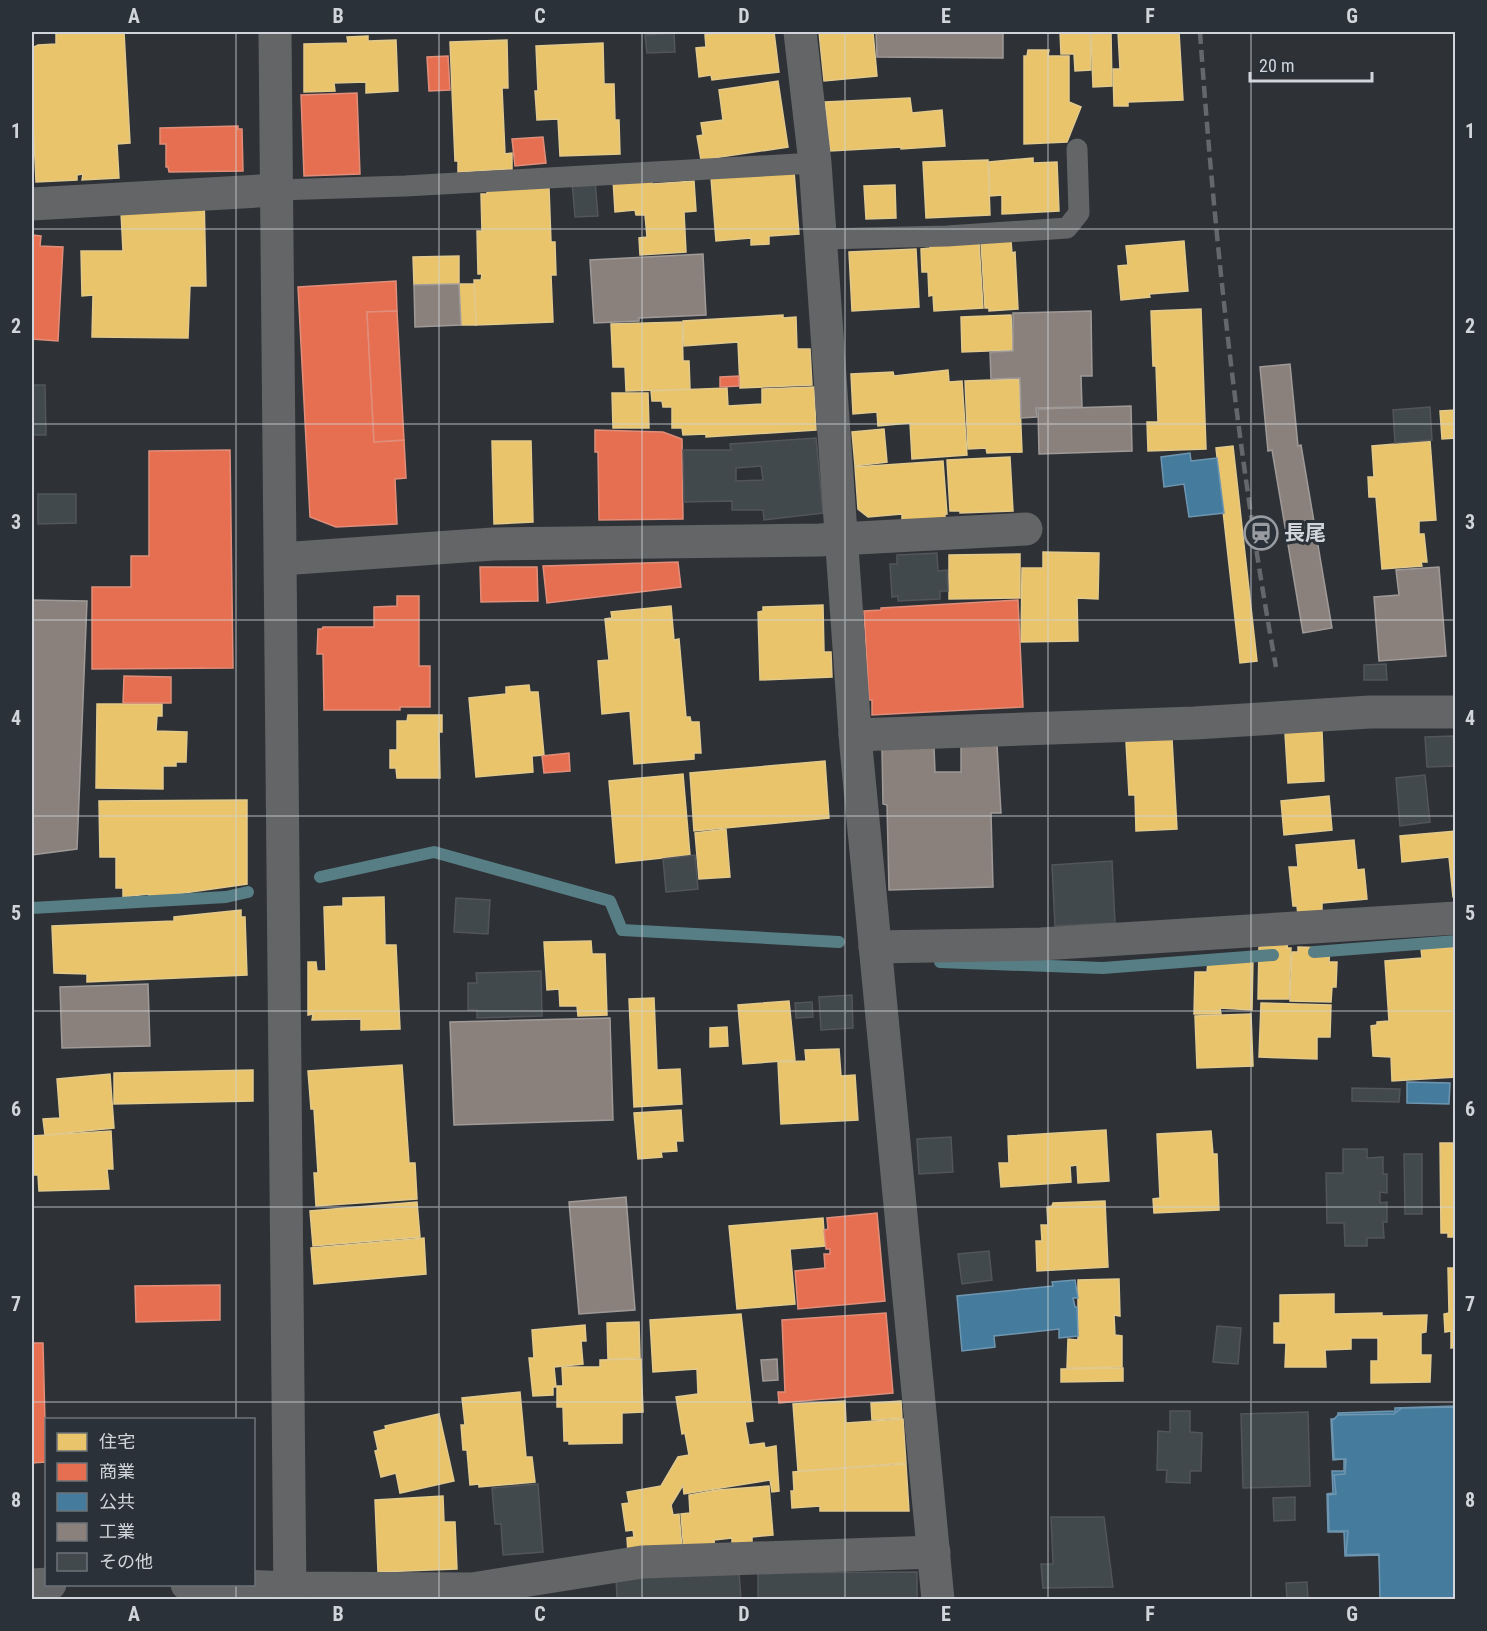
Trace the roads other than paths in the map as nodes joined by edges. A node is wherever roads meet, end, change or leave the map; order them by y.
1 (275, 32) edge
2 (800, 32) edge
3 (1077, 149) dead end
4 (815, 163) junction
5 (277, 190) junction
6 (32, 204) edge
7 (821, 239) junction
8 (1026, 529) dead end
9 (842, 539) junction
10 (281, 559) junction
11 (1455, 712) edge
12 (855, 735) junction
13 (1455, 918) edge
14 (875, 947) junction
15 (934, 1552) junction
16 (208, 1586) edge
17 (290, 1594) edge
18 (938, 1599) edge

1 - 5 street
2 - 4 street
3 - 7 lane
4 - 5 lane
4 - 7 street
5 - 6 street
5 - 10 street
7 - 9 street
8 - 9 street
9 - 10 street
9 - 12 street
10 - 17 street
11 - 12 street
12 - 14 street
13 - 14 street
14 - 15 street
15 - 17 street
15 - 18 street
16 - 17 street

